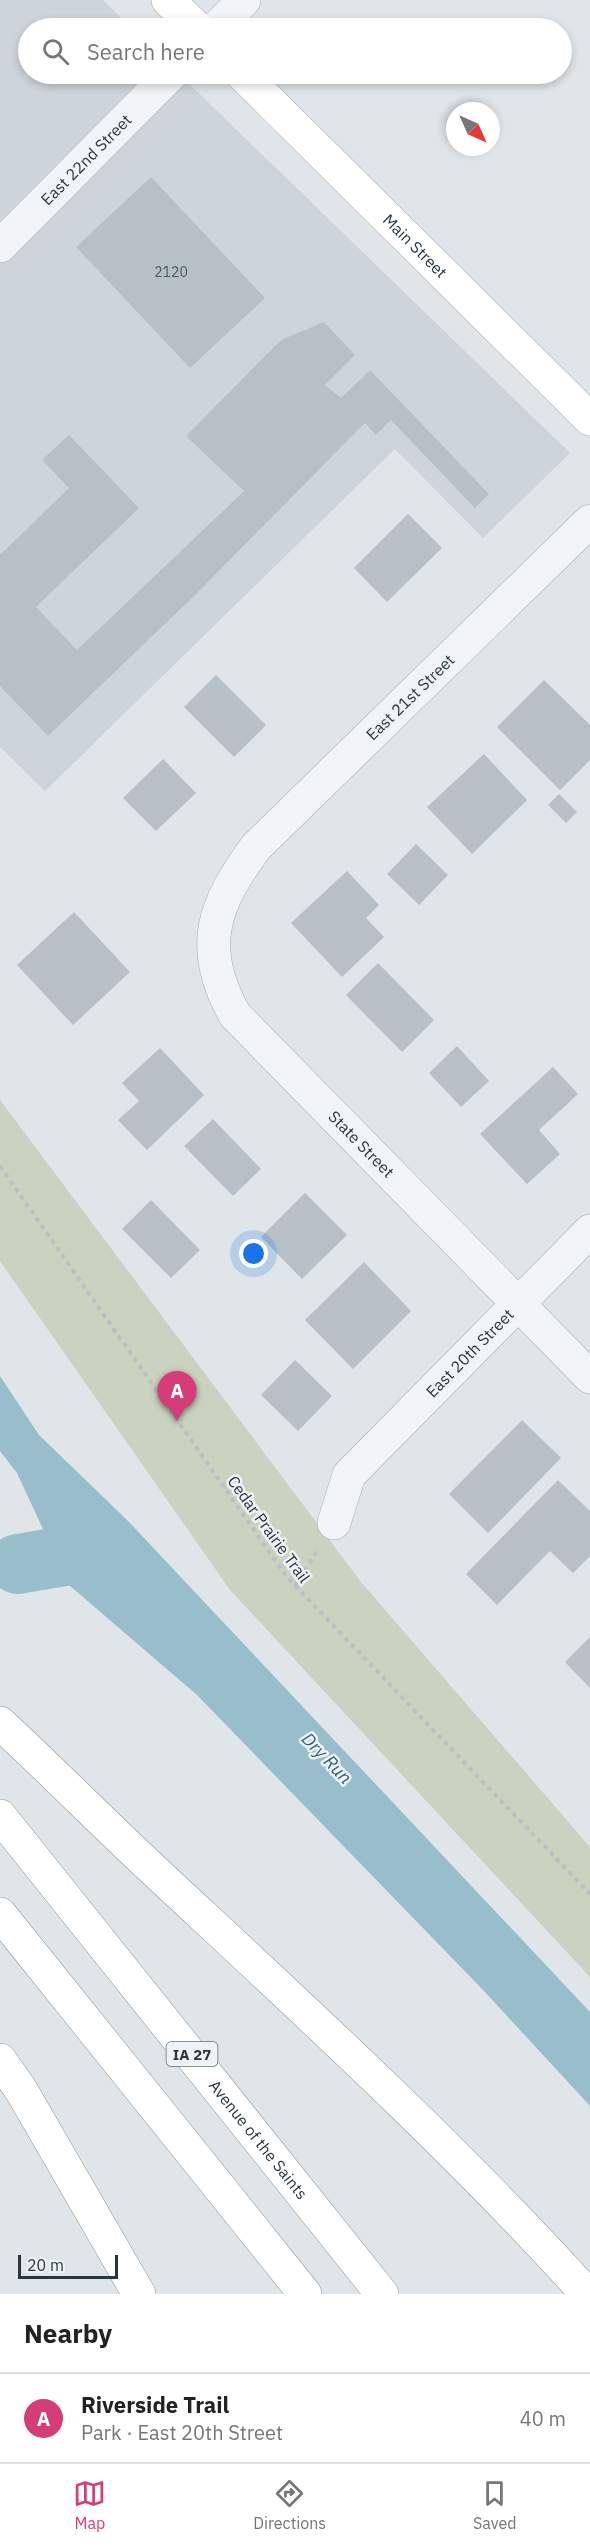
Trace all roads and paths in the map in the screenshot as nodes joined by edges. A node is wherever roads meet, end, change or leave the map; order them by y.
1 (168, 0) edge
2 (244, 0) edge
3 (187, 18) edge
4 (226, 18) edge
5 (161, 84) edge
6 (252, 84) edge
7 (0, 246) edge
8 (590, 419) edge
9 (590, 521) edge
10 (234, 877) joint
11 (0, 1166) edge
12 (590, 1231) edge
13 (518, 1304) junction
14 (590, 1377) edge
15 (334, 1523) joint
16 (295, 1586) junction
17 (0, 1722) edge
18 (0, 1816) edge
19 (590, 1894) edge
20 (0, 1914) edge
21 (0, 2060) edge
22 (139, 2294) edge
23 (305, 2294) edge
24 (382, 2294) edge
25 (587, 2294) edge

1 - 3 main road
2 - 4 street
5 - 7 street, East 22nd Street
6 - 8 main road, Main Street
9 - 10 street, East 21st Street
10 - 13 street, State Street
11 - 16 path, Cedar Prairie Trail
12 - 13 street, East 20th Street
13 - 14 street, State Street
13 - 15 street, East 20th Street
15 - 16 path
16 - 19 path, Cedar Prairie Trail
17 - 25 main road
18 - 24 main road, Avenue of the Saints / IA 27
20 - 23 main road
21 - 22 main road

